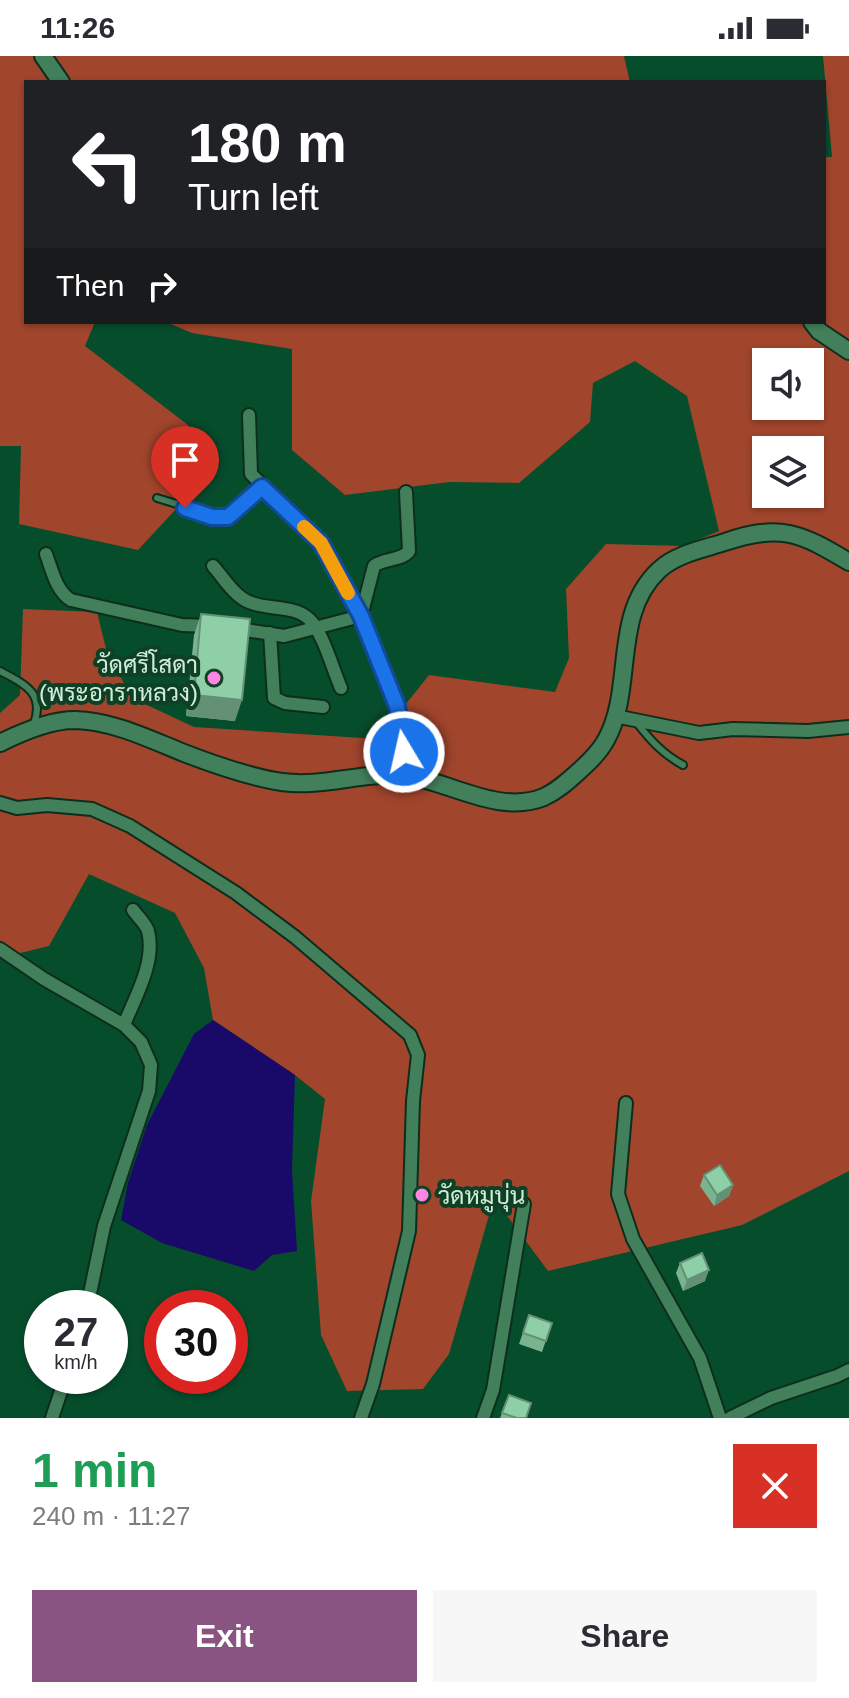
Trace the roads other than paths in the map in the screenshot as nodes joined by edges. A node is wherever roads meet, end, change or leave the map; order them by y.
1 (43, 56) edge
2 (60, 80) edge
3 (814, 324) edge
4 (849, 351) edge
5 (249, 415) dead end
6 (262, 487) junction
7 (406, 492) dead end
8 (157, 498) dead end
9 (46, 554) dead end
10 (849, 562) edge
11 (213, 566) dead end
12 (361, 616) junction
13 (316, 628) junction
14 (270, 633) junction
15 (0, 671) edge
16 (341, 688) dead end
17 (323, 707) dead end
18 (615, 716) junction
19 (635, 720) junction
20 (849, 727) edge
21 (33, 729) junction
22 (0, 743) edge
23 (683, 765) dead end
24 (408, 776) junction
25 (0, 803) edge
26 (133, 910) dead end
27 (0, 949) edge
28 (124, 1025) junction
29 (626, 1103) dead end
30 (524, 1204) dead end
31 (91, 1290) edge
32 (845, 1374) edge
33 (60, 1394) edge
34 (52, 1418) edge
35 (361, 1418) edge
36 (483, 1418) edge
37 (720, 1418) edge
38 (730, 1418) edge

1 - 2 main road
3 - 4 main road
5 - 6 street
6 - 8 lane
6 - 12 street
7 - 12 street
9 - 14 street
10 - 18 main road
11 - 13 street
12 - 13 street
12 - 24 street
13 - 14 street
13 - 16 street
14 - 17 street
15 - 21 lane
18 - 19 street
18 - 24 main road
19 - 20 street
19 - 23 lane
21 - 22 main road
21 - 24 main road
25 - 35 street
26 - 28 street
27 - 28 street
28 - 31 street
29 - 37 street
30 - 36 street
32 - 38 street
33 - 34 street

